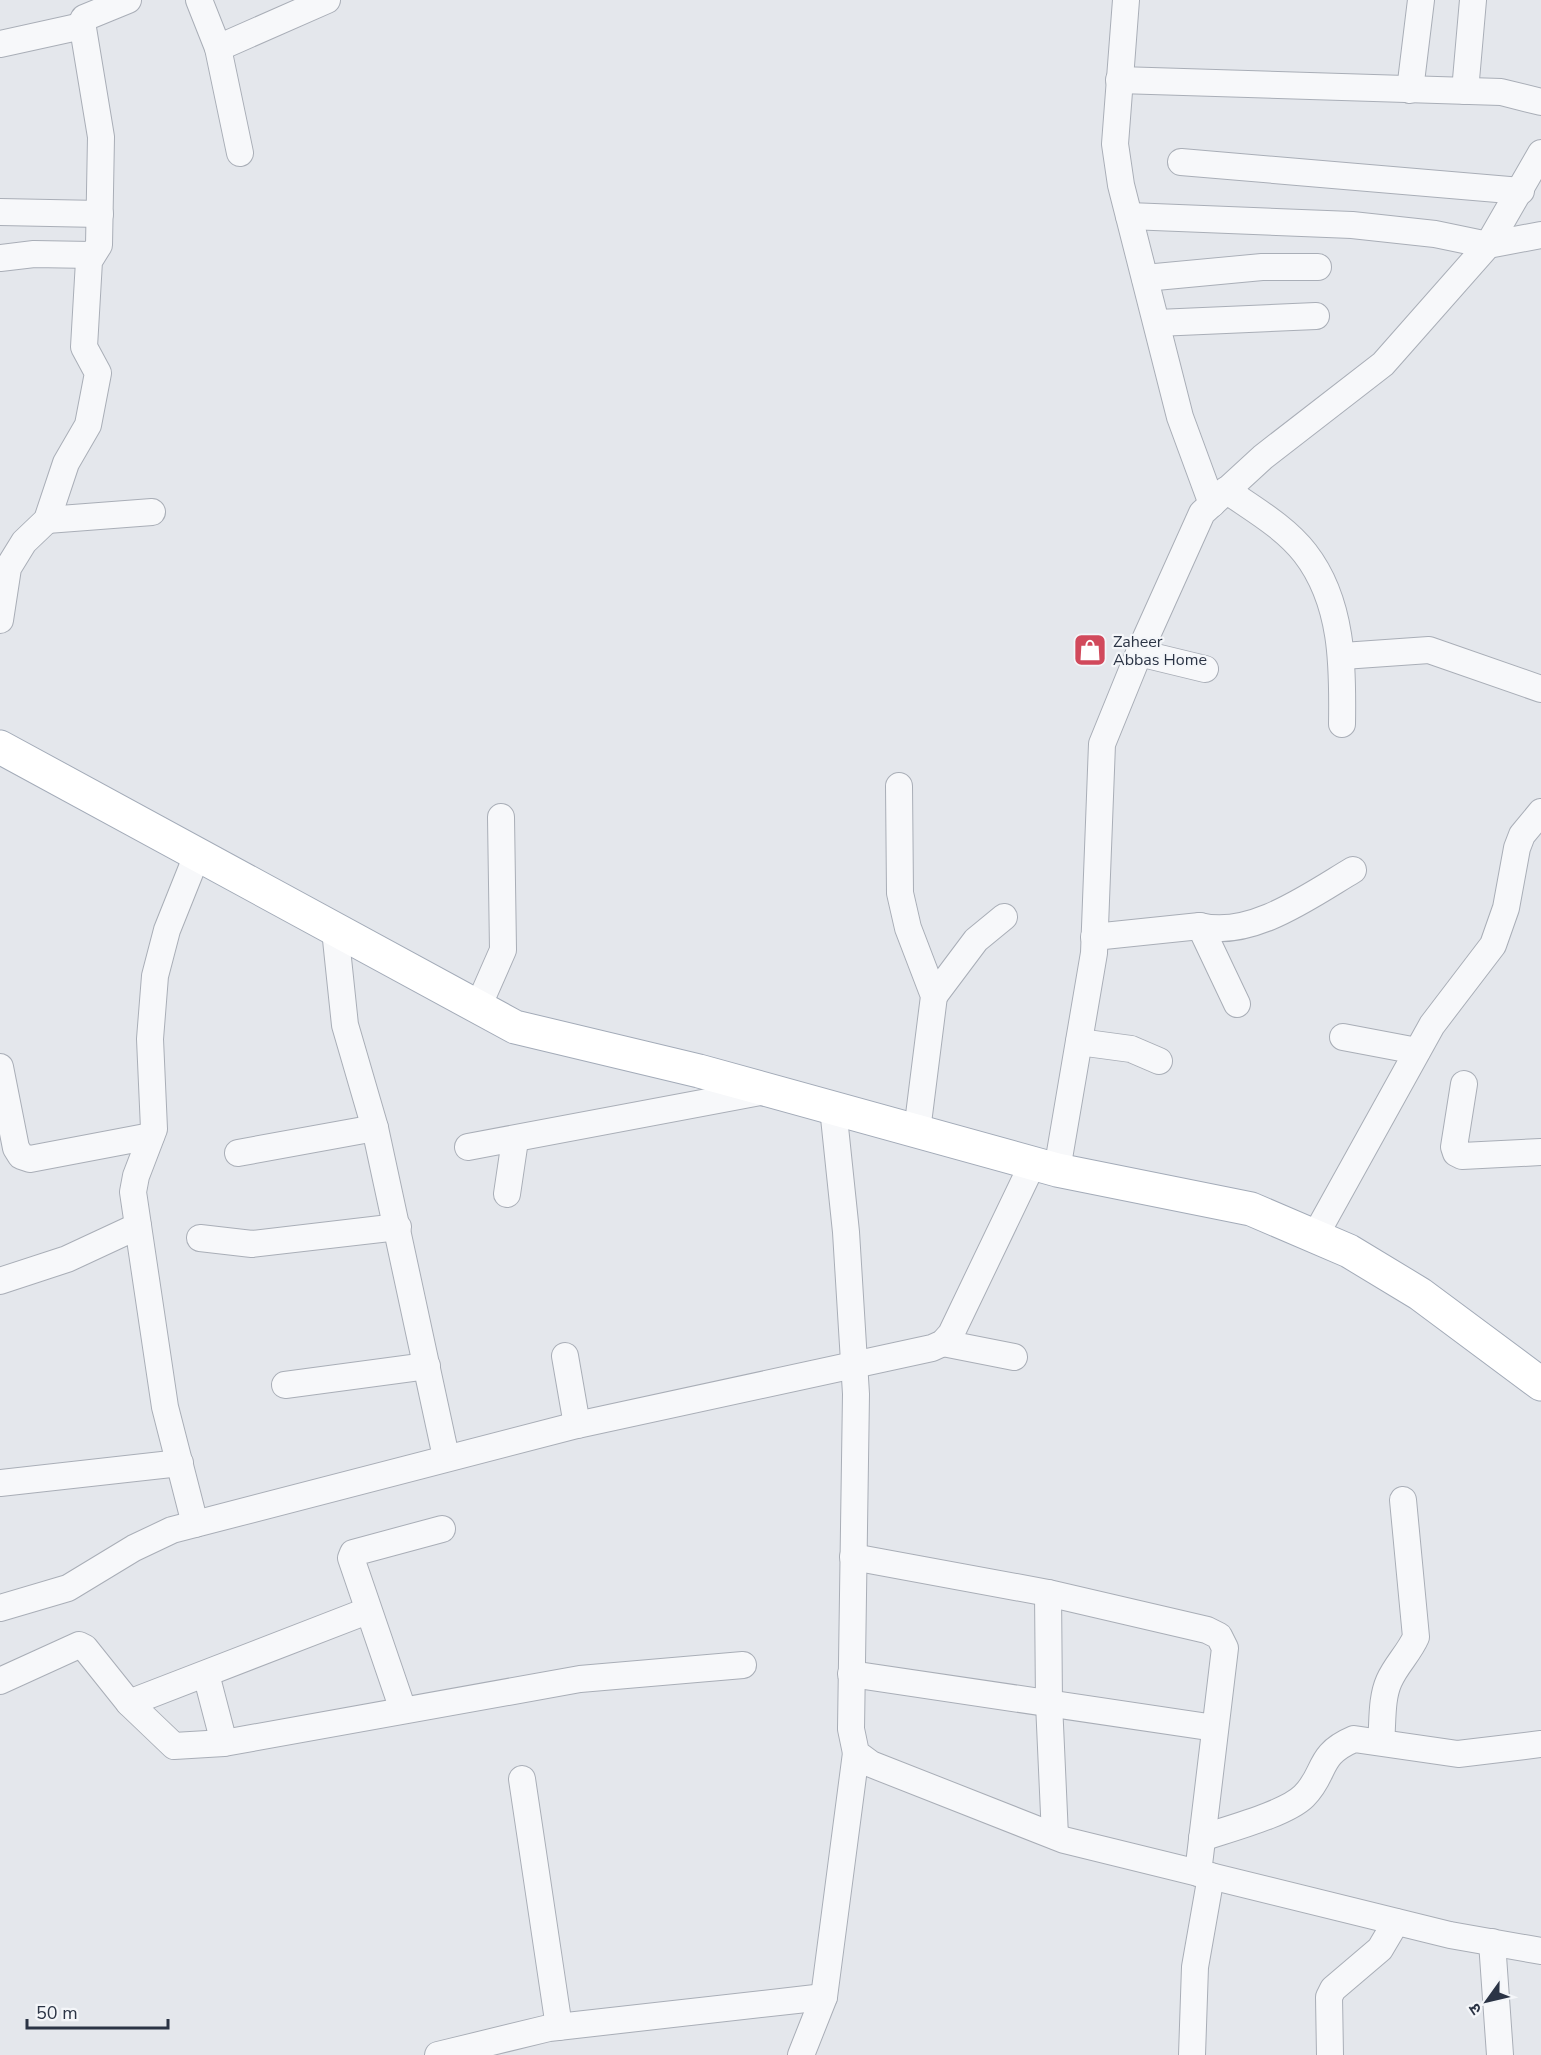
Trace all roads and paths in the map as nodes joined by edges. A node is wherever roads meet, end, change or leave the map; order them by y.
1 (199, 0) edge
2 (327, 0) edge
3 (1126, 0) edge
4 (1421, 0) edge
5 (1473, 0) edge
6 (120, 2) edge
7 (82, 26) junction
8 (0, 44) edge
9 (218, 48) junction
10 (1119, 80) junction
11 (1410, 90) junction
12 (1465, 91) junction
13 (1541, 102) edge
14 (240, 153) dead end
15 (1541, 153) edge
16 (1181, 162) dead end
17 (1521, 191) junction
18 (0, 212) edge
19 (100, 214) junction
20 (1129, 216) junction
21 (1541, 236) edge
22 (1488, 245) junction
23 (92, 255) junction
24 (0, 258) edge
25 (1318, 267) dead end
26 (1145, 278) junction
27 (1316, 316) dead end
28 (1157, 323) junction
29 (1219, 497) junction
30 (152, 512) dead end
31 (48, 520) junction
32 (0, 620) edge
33 (1139, 653) junction
34 (1343, 656) junction
35 (1205, 669) dead end
36 (1541, 689) edge
37 (1342, 724) dead end
38 (0, 747) edge
39 (899, 786) dead end
40 (1541, 812) edge
41 (501, 816) dead end
42 (197, 855) junction
43 (1353, 870) dead end
44 (1004, 917) dead end
45 (1200, 926) junction
46 (335, 930) junction
47 (1095, 937) junction
48 (934, 996) junction
49 (1237, 1004) dead end
50 (478, 1007) junction
51 (1343, 1037) dead end
52 (1079, 1042) junction
53 (1417, 1051) junction
54 (1159, 1061) dead end
55 (0, 1067) edge
56 (1464, 1084) dead end
57 (769, 1090) junction
58 (833, 1108) junction
59 (375, 1128) junction
60 (917, 1131) junction
61 (152, 1136) junction
62 (515, 1140) junction
63 (468, 1148) dead end
64 (1541, 1152) edge
65 (238, 1153) dead end
66 (1045, 1166) junction
67 (507, 1194) dead end
68 (138, 1226) junction
69 (398, 1227) junction
70 (1315, 1236) junction
71 (200, 1238) dead end
72 (0, 1281) edge
73 (943, 1343) junction
74 (566, 1356) dead end
75 (1014, 1357) dead end
76 (427, 1366) junction
77 (855, 1366) junction
78 (1541, 1384) edge
79 (285, 1385) dead end
80 (577, 1425) junction
81 (446, 1457) junction
82 (180, 1463) junction
83 (0, 1483) edge
84 (1403, 1500) dead end
85 (195, 1524) junction
86 (442, 1529) dead end
87 (853, 1557) junction
88 (1048, 1593) junction
89 (0, 1608) edge
90 (367, 1611) junction
91 (743, 1665) dead end
92 (206, 1674) junction
93 (851, 1674) junction
94 (0, 1682) edge
95 (129, 1703) junction
96 (1049, 1703) junction
97 (403, 1710) junction
98 (1215, 1728) junction
99 (1381, 1742) junction
100 (224, 1743) junction
101 (1541, 1744) edge
102 (856, 1753) junction
103 (522, 1779) dead end
104 (1055, 1836) junction
105 (1202, 1838) junction
106 (1204, 1875) junction
107 (1396, 1922) junction
108 (1492, 1942) junction
109 (1541, 1951) edge
110 (824, 1997) junction
111 (560, 2027) junction
112 (438, 2055) edge
113 (801, 2055) edge
114 (1192, 2055) edge
115 (1330, 2055) edge
116 (1500, 2055) edge

1 - 9 street
2 - 9 street
3 - 10 street
4 - 11 street
5 - 12 street
6 - 7 street
7 - 8 street
7 - 19 street
9 - 14 street
10 - 11 street
10 - 20 street
11 - 12 street
12 - 13 street
15 - 17 street
16 - 17 street
17 - 22 street
18 - 19 street
19 - 23 street
20 - 22 street
20 - 26 street
21 - 22 street
22 - 29 street
23 - 24 street
23 - 31 street
25 - 26 street
26 - 28 street
27 - 28 street
28 - 29 street
29 - 33 street
29 - 34 street
30 - 31 street
31 - 32 street
33 - 35 street
33 - 47 street
34 - 36 street
34 - 37 street
38 - 42 main road
39 - 48 street
40 - 53 street
41 - 50 street
42 - 46 main road
42 - 61 street
43 - 45 street
44 - 48 street
45 - 47 street
45 - 49 street
46 - 50 main road
46 - 59 street
47 - 52 street
48 - 60 street
50 - 57 main road
51 - 53 street
52 - 54 street
52 - 66 street
53 - 70 street
55 - 61 street
56 - 64 street
57 - 58 main road
57 - 62 street
58 - 60 main road
58 - 77 street
59 - 65 street
59 - 69 street
60 - 66 main road
61 - 68 street
62 - 63 street
62 - 67 street
66 - 70 main road
66 - 73 street
68 - 72 street
68 - 82 street
69 - 71 street
69 - 76 street
70 - 78 main road
73 - 75 street
73 - 77 street
74 - 80 street
76 - 79 street
76 - 81 street
77 - 80 street
77 - 87 street
80 - 81 street
81 - 85 street
82 - 83 street
82 - 85 street
84 - 99 street
85 - 89 street
86 - 90 street
87 - 88 street
87 - 93 street
88 - 96 street
88 - 98 street
90 - 92 street
90 - 97 street
91 - 97 street
92 - 95 street
92 - 100 street
93 - 96 street
93 - 102 street
94 - 95 street
95 - 100 street
96 - 98 street
96 - 104 street
97 - 100 street
98 - 105 street
99 - 101 street
99 - 105 street
102 - 104 street
102 - 110 street
103 - 111 street
104 - 106 street
105 - 106 street
106 - 107 street
106 - 114 street
107 - 108 street
107 - 115 street
108 - 109 street
108 - 116 street
110 - 111 street
110 - 113 street
111 - 112 street

